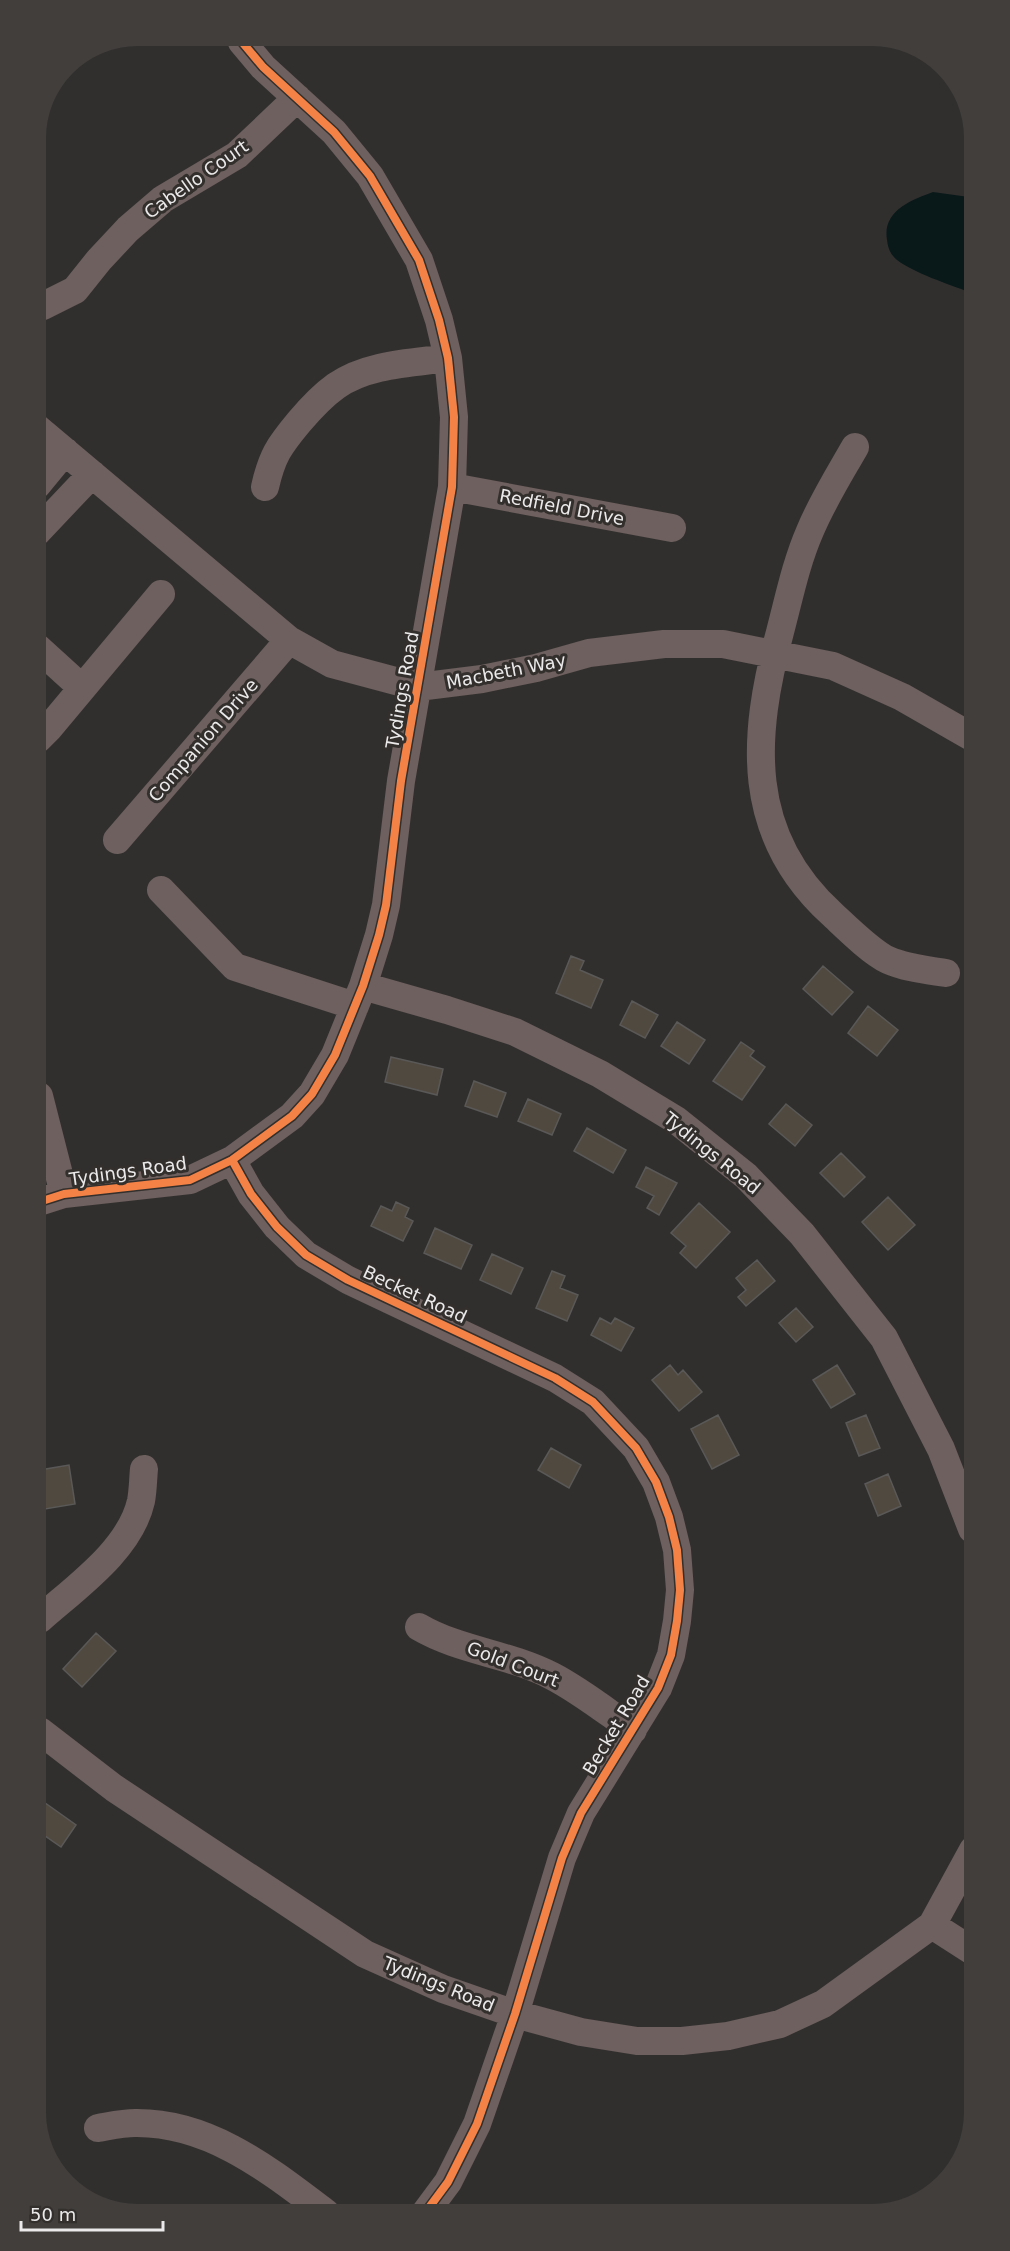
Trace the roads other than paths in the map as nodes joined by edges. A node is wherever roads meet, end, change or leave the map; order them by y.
1 (245, 46) edge
2 (297, 98) junction
3 (47, 304) edge
4 (448, 358) junction
5 (47, 437) edge
6 (855, 447) dead end
7 (64, 452) junction
8 (47, 472) edge
9 (92, 474) junction
10 (265, 487) dead end
11 (452, 487) junction
12 (47, 522) edge
13 (672, 528) dead end
14 (161, 594) dead end
15 (289, 640) junction
16 (774, 653) junction
17 (47, 656) edge
18 (418, 687) junction
19 (82, 688) junction
20 (47, 731) edge
21 (964, 733) edge
22 (117, 840) dead end
23 (161, 890) dead end
24 (946, 974) dead end
25 (359, 996) junction
26 (46, 1155) edge
27 (232, 1160) junction
28 (52, 1198) edge
29 (144, 1468) dead end
30 (964, 1508) edge
31 (46, 1613) edge
32 (418, 1627) dead end
33 (633, 1730) junction
34 (46, 1736) edge
35 (964, 1866) edge
36 (932, 1924) junction
37 (964, 1945) edge
38 (515, 2014) junction
39 (98, 2128) dead end
40 (314, 2204) edge
41 (432, 2204) edge

1 - 2 street, Tydings Road
2 - 3 street, Cabello Court
2 - 4 street, Tydings Road
4 - 10 street
4 - 11 street, Tydings Road
5 - 7 street, Macbeth Way
6 - 16 street
7 - 8 street
7 - 9 street, Macbeth Way
9 - 12 street
9 - 15 street, Macbeth Way
11 - 13 street, Redfield Drive
11 - 18 street, Tydings Road
14 - 19 street
15 - 18 street, Macbeth Way
15 - 22 street, Companion Drive
16 - 18 street, Macbeth Way
16 - 21 street, Macbeth Way
16 - 24 street
17 - 19 street
18 - 25 street, Tydings Road
19 - 20 street
23 - 25 street
25 - 27 street, Tydings Road
25 - 30 street, Tydings Road
26 - 28 street
27 - 28 street, Tydings Road
27 - 33 street, Becket Road
29 - 31 street
32 - 33 street, Gold Court
33 - 38 street, Becket Road
34 - 38 street, Tydings Road
35 - 36 street, Tydings Road
36 - 37 street
36 - 38 street, Tydings Road
38 - 41 street, Becket Road
39 - 40 street

